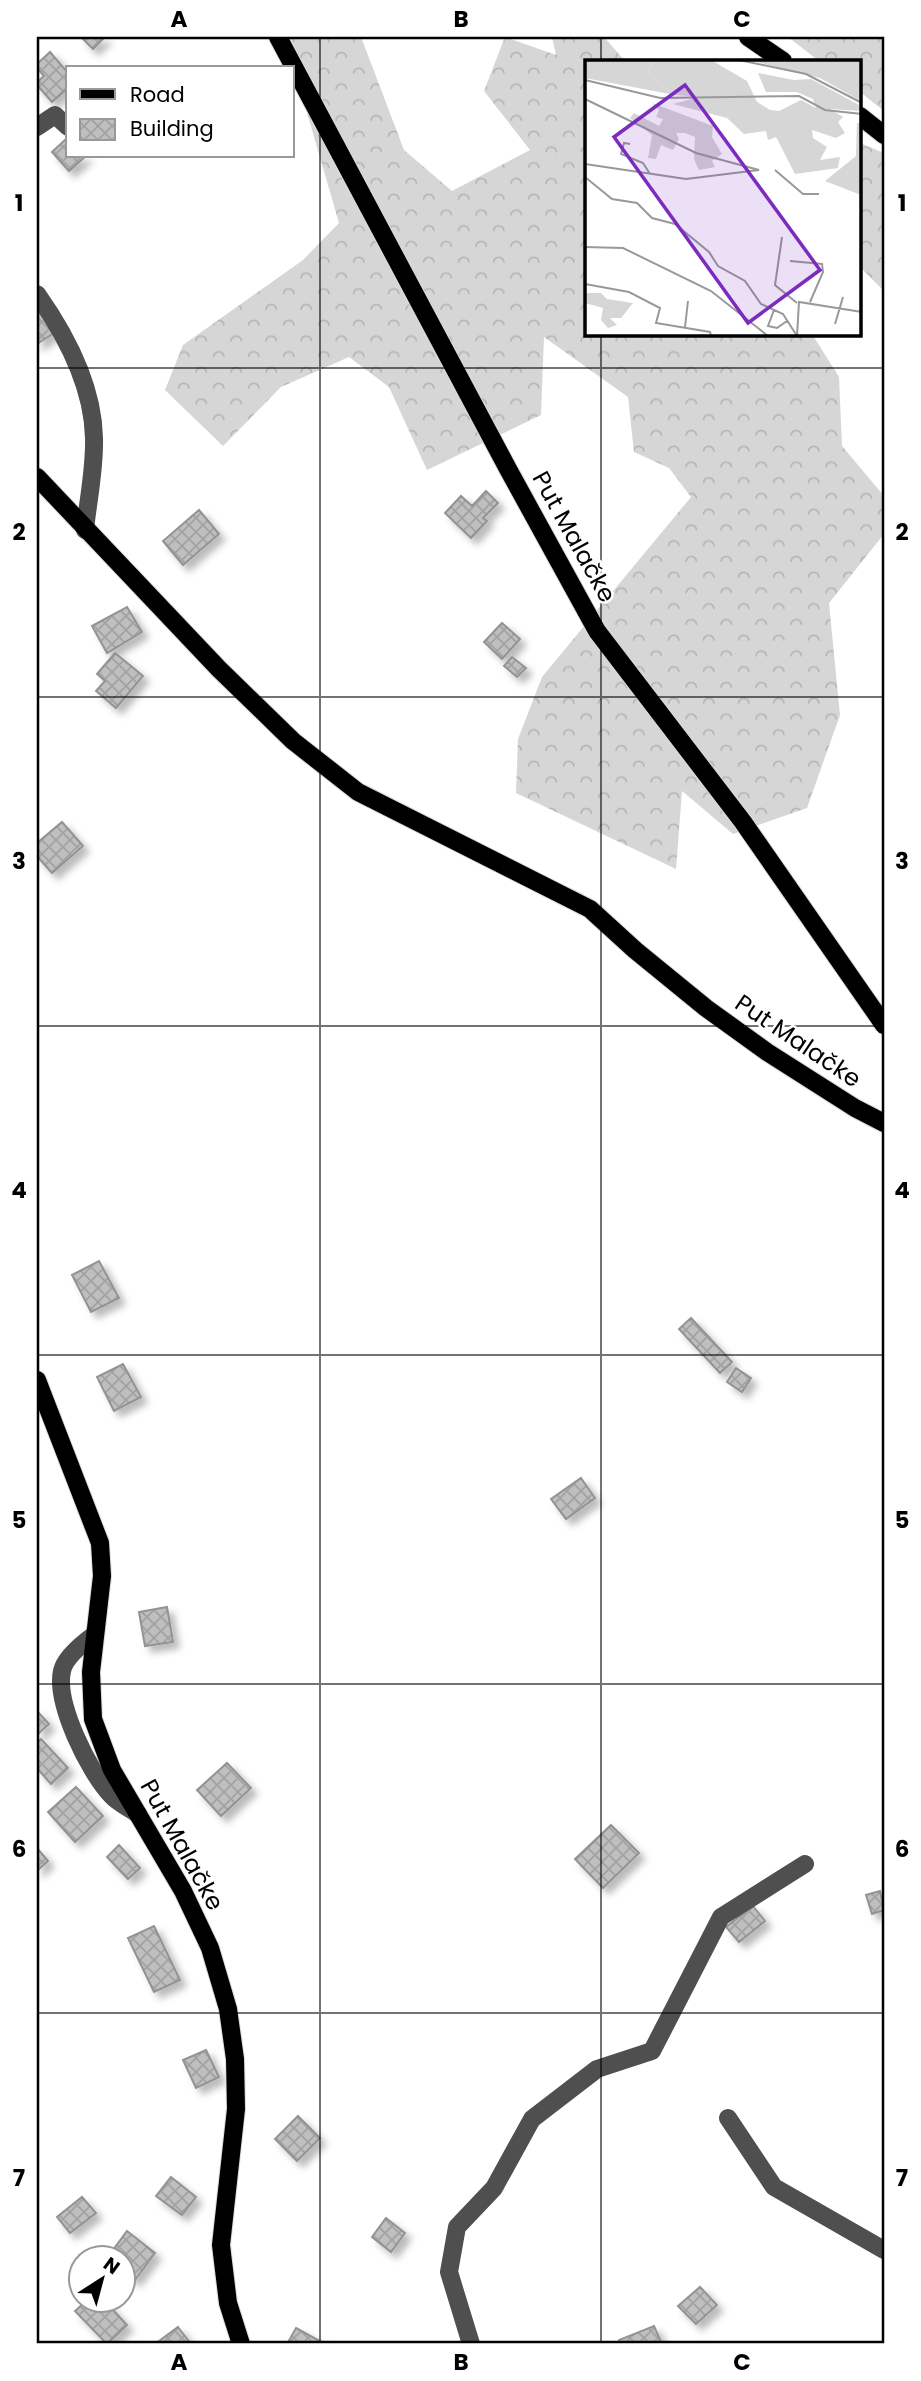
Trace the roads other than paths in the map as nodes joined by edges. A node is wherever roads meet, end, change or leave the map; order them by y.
1 (278, 37) edge
2 (748, 37) edge
3 (782, 60) edge
4 (293, 66) edge
5 (294, 67) edge
6 (862, 118) edge
7 (66, 125) edge
8 (37, 127) edge
9 (884, 135) edge
10 (37, 293) edge
11 (37, 477) edge
12 (85, 530) junction
13 (884, 1025) edge
14 (884, 1123) edge
15 (37, 1380) edge
16 (94, 1635) junction
17 (138, 1814) junction
18 (805, 1864) dead end
19 (728, 2118) dead end
20 (884, 2250) edge
21 (241, 2344) edge
22 (471, 2344) edge

1 - 4 main road, Put Malačke
2 - 3 main road
5 - 13 main road, Put Malačke
6 - 9 main road
7 - 8 street
10 - 12 street
11 - 12 main road, Put Malačke
12 - 14 main road, Put Malačke
15 - 16 main road, Put Malačke
16 - 17 main road, Put Malačke
16 - 17 street
17 - 21 main road, Put Malačke
18 - 22 street
19 - 20 street

